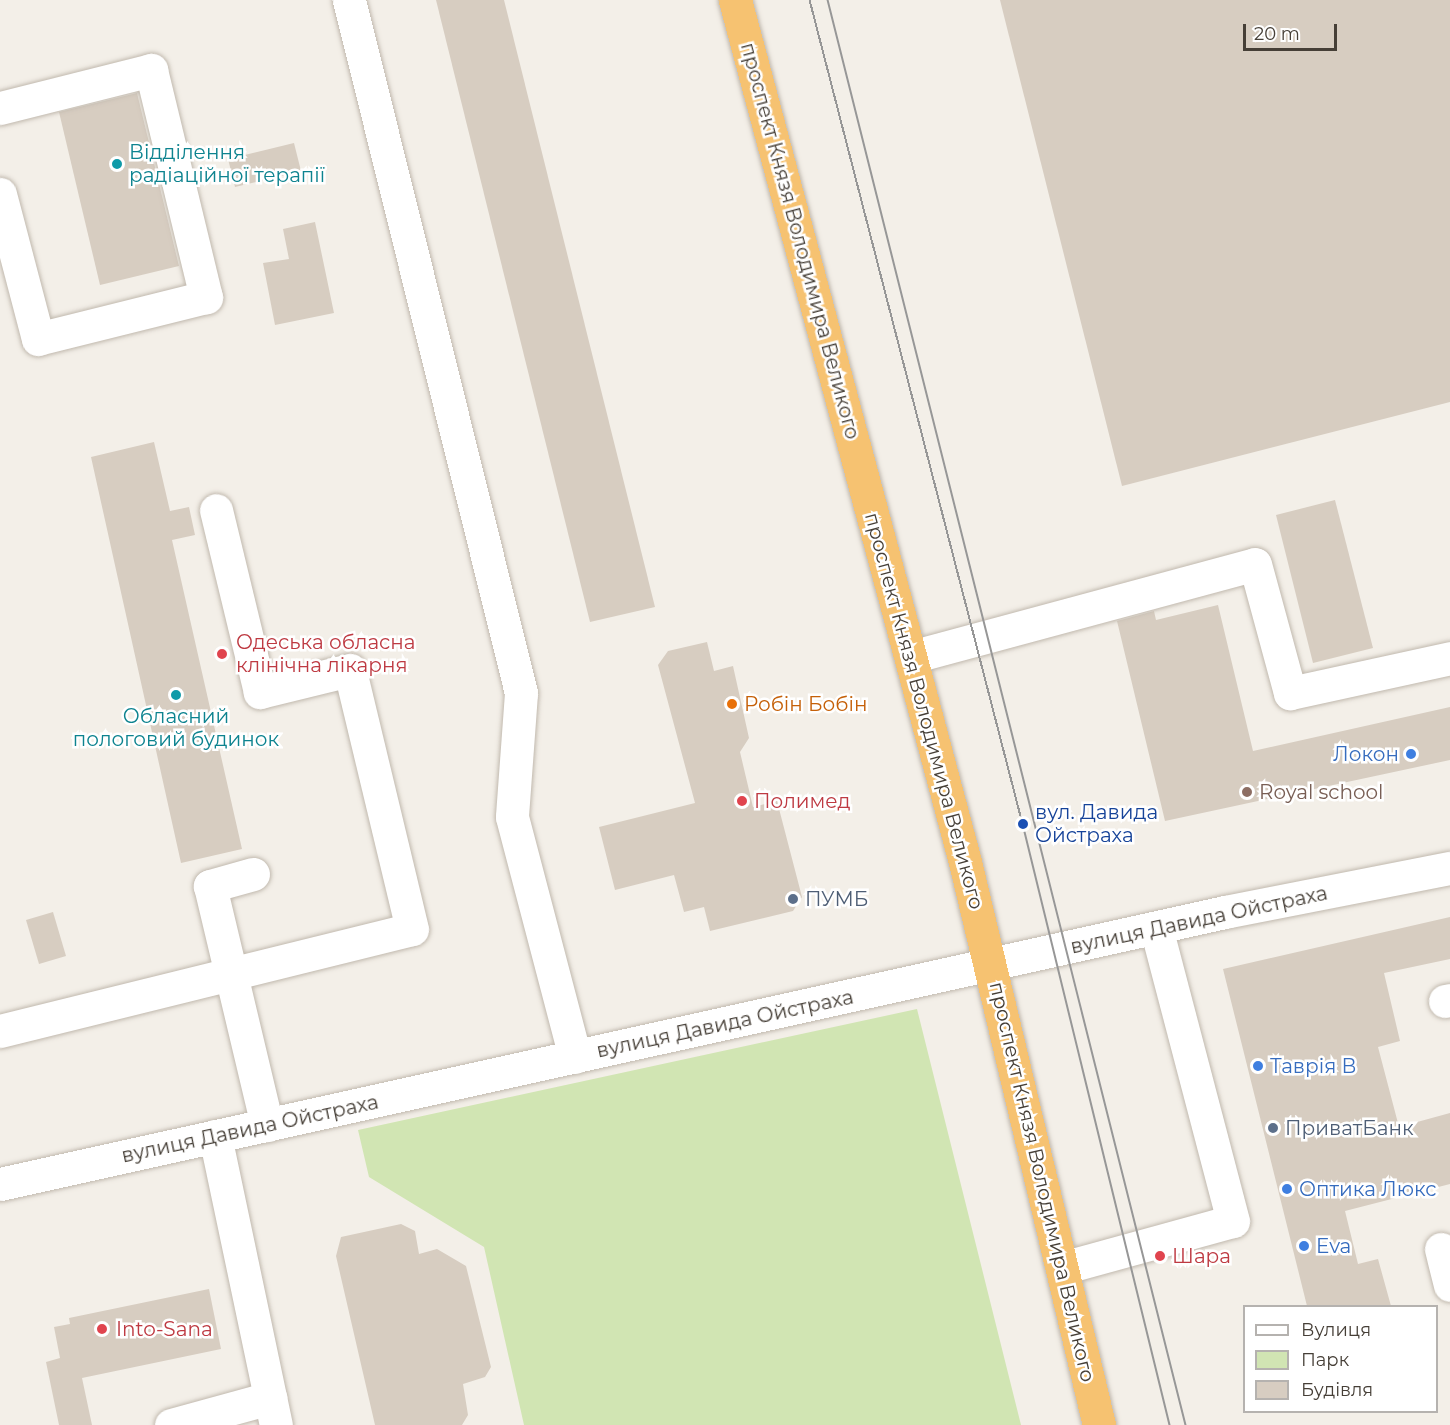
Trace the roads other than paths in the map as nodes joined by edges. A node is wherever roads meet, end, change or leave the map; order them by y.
1 (349, 0) edge
2 (735, 0) edge
3 (0, 108) edge
4 (0, 194) edge
5 (216, 510) dead end
6 (911, 657) junction
7 (1450, 658) edge
8 (1450, 868) edge
9 (253, 874) dead end
10 (1156, 928) junction
11 (991, 965) junction
12 (231, 974) junction
13 (0, 1030) edge
14 (575, 1057) junction
15 (267, 1125) junction
16 (215, 1136) junction
17 (0, 1184) edge
18 (1441, 1249) dead end
19 (1062, 1268) junction
20 (1450, 1285) edge
21 (273, 1411) edge
22 (171, 1425) edge
23 (1100, 1425) edge

1 - 14 street
2 - 6 highway, проспект Князя Володимира Великого
3 - 4 street
5 - 12 street
6 - 7 street
6 - 11 highway, проспект Князя Володимира Великого
8 - 10 street, вулиця Давида Ойстраха
9 - 12 street
10 - 11 street, вулиця Давида Ойстраха
10 - 19 street
11 - 14 street, вулиця Давида Ойстраха
11 - 19 highway, проспект Князя Володимира Великого
12 - 13 street
12 - 15 street
14 - 15 street, вулиця Давида Ойстраха
15 - 16 street, вулиця Давида Ойстраха
16 - 17 street, вулиця Давида Ойстраха
16 - 21 street
18 - 20 street
19 - 23 highway, проспект Князя Володимира Великого
21 - 22 street

